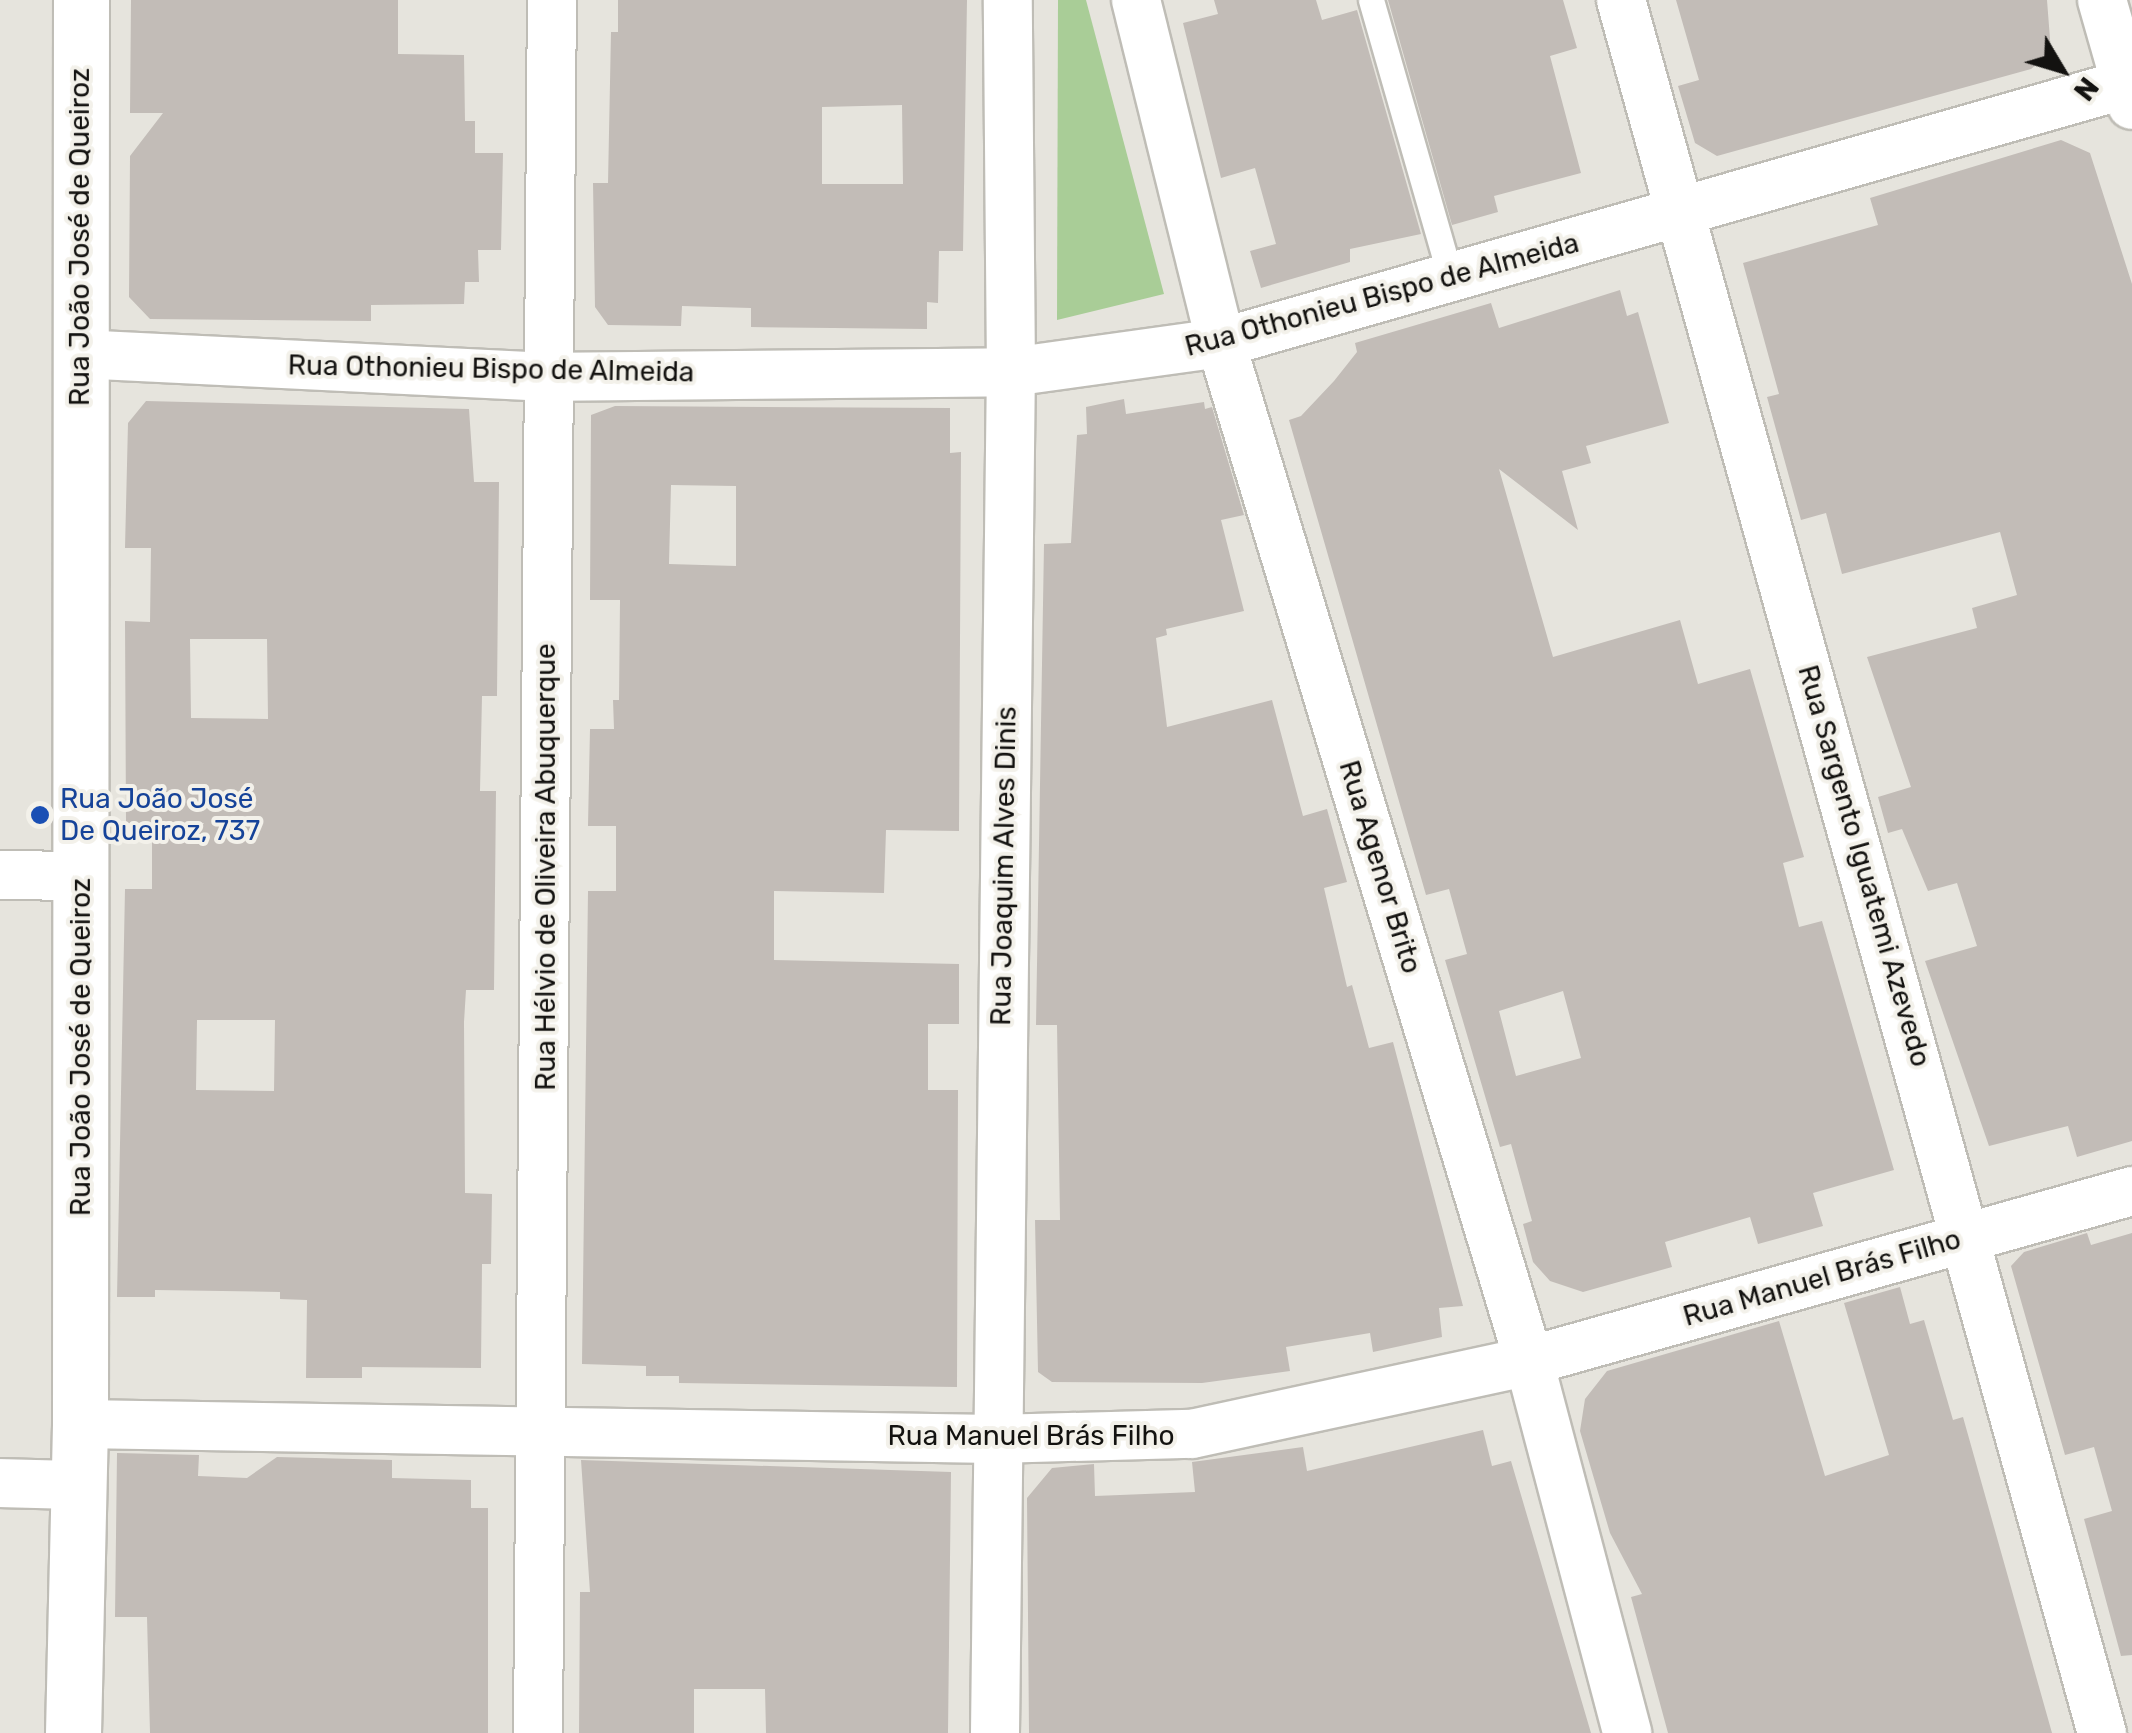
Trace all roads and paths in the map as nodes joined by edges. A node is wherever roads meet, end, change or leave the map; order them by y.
1 (81, 0) edge
2 (552, 0) edge
3 (1008, 0) edge
4 (1136, 0) edge
5 (1371, 0) edge
6 (1621, 0) edge
7 (2102, 0) edge
8 (2129, 94) edge
9 (1682, 216) junction
10 (1451, 278) junction
11 (1221, 343) junction
12 (78, 354) junction
13 (1011, 372) junction
14 (548, 376) junction
15 (0, 876) edge
16 (82, 876) junction
17 (2132, 1191) edge
18 (1968, 1237) junction
19 (1529, 1360) junction
20 (80, 1424) junction
21 (543, 1432) junction
22 (995, 1439) junction
23 (0, 1483) edge
24 (78, 1485) junction
25 (73, 1733) edge
26 (538, 1733) edge
27 (995, 1733) edge
28 (1627, 1733) edge
29 (2102, 1733) edge

1 - 12 street, Rua João José de Queiroz
2 - 14 street, Rua Hélvio de Oliveira Abuquerque
3 - 13 street, Rua Joaquim Alves Dinis
4 - 11 street, Rua Agenor Brito
5 - 10 lane
6 - 9 street, Rua Sargento Iguatemi Azevedo
7 - 8 street
8 - 9 street, Rua Othonieu Bispo de Almeida
9 - 10 street, Rua Othonieu Bispo de Almeida
9 - 18 street, Rua Sargento Iguatemi Azevedo
10 - 11 street, Rua Othonieu Bispo de Almeida
11 - 13 street, Rua Othonieu Bispo de Almeida
11 - 19 street, Rua Agenor Brito
12 - 14 street, Rua Othonieu Bispo de Almeida
12 - 16 street, Rua João José de Queiroz
13 - 14 street, Rua Othonieu Bispo de Almeida
13 - 22 street, Rua Joaquim Alves Dinis
14 - 21 street, Rua Hélvio de Oliveira Abuquerque
15 - 16 street
16 - 20 street, Rua João José de Queiroz
17 - 18 street, Rua Manuel Brás Filho
18 - 19 street, Rua Manuel Brás Filho
18 - 29 street, Rua Sargento Iguatemi Azevedo
19 - 22 street, Rua Manuel Brás Filho
19 - 28 street, Rua Agenor Brito
20 - 21 street, Rua Manuel Brás Filho
20 - 24 street, Rua João José de Queiroz
21 - 22 street, Rua Manuel Brás Filho
21 - 26 street, Rua Hélvio de Oliveira Abuquerque
22 - 27 street, Rua Joaquim Alves Dinis
23 - 24 street
24 - 25 street, Rua João José de Queiroz

